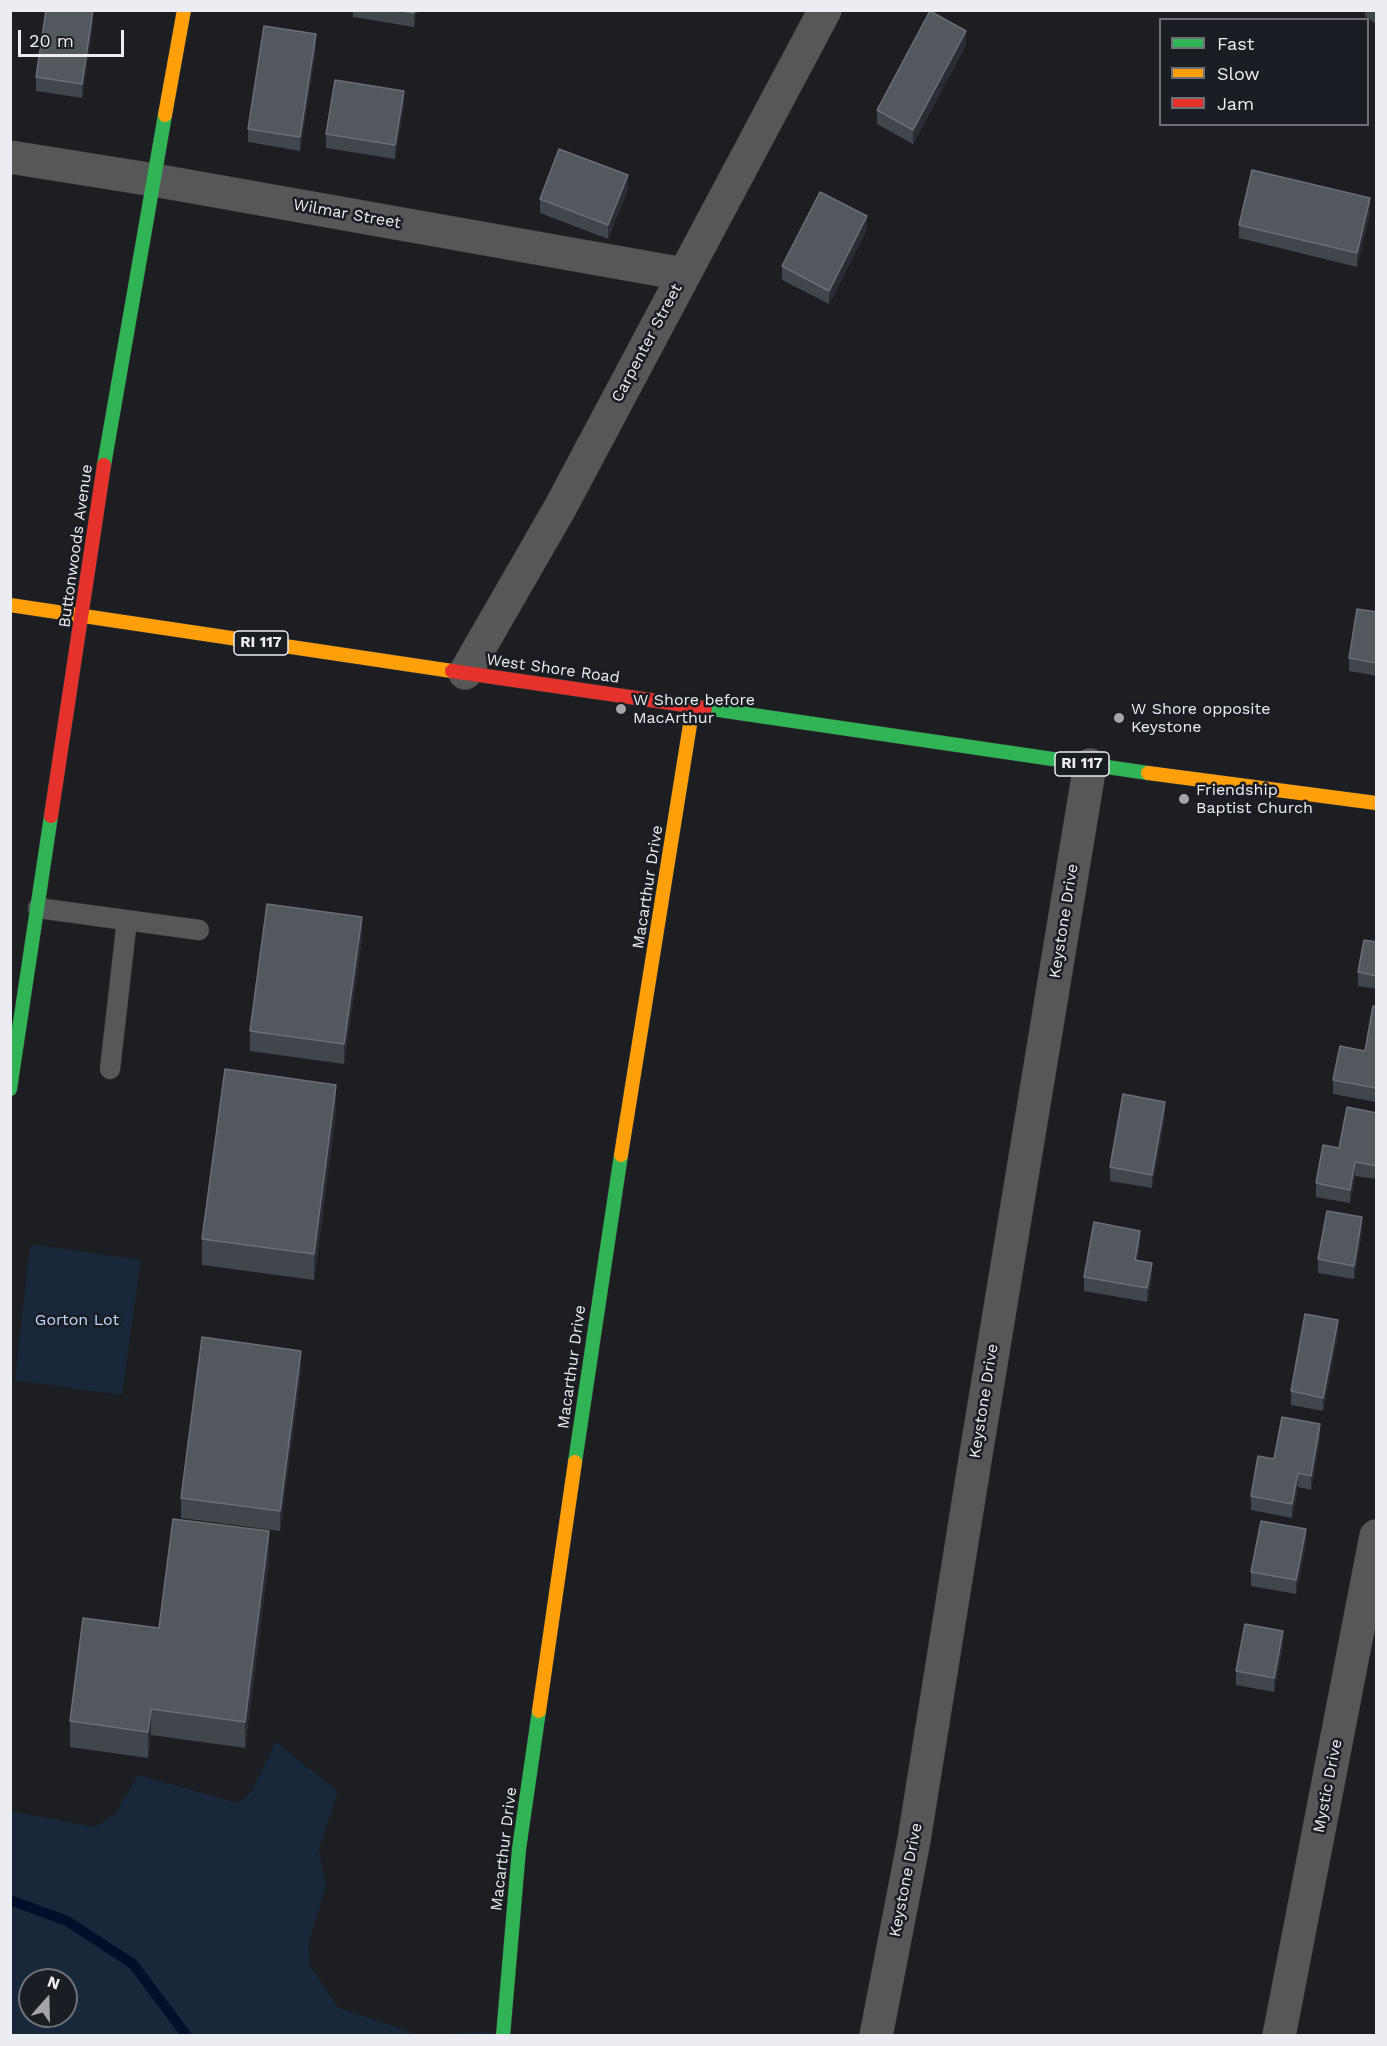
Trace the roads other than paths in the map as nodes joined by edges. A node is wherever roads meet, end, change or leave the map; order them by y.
1 (184, 10) edge
2 (825, 10) edge
3 (10, 157) edge
4 (154, 180) junction
5 (683, 274) junction
6 (10, 605) edge
7 (82, 615) junction
8 (465, 673) junction
9 (693, 706) junction
10 (1090, 765) junction
11 (1377, 803) edge
12 (38, 908) junction
13 (127, 920) junction
14 (199, 930) dead end
15 (110, 1069) dead end
16 (10, 1089) edge
17 (1377, 1536) edge
18 (502, 2036) edge
19 (876, 2036) edge
20 (1279, 2036) edge

1 - 4 street, Buttonwoods Avenue
2 - 5 street, Carpenter Street
3 - 4 street, Wilmar Street
4 - 5 street, Wilmar Street
4 - 7 street, Buttonwoods Avenue
5 - 8 street, Carpenter Street
6 - 7 street, West Shore Road / RI 117
7 - 8 street, West Shore Road / RI 117
7 - 12 street, Buttonwoods Avenue
8 - 9 street, West Shore Road / RI 117
9 - 10 street, West Shore Road / RI 117
9 - 18 street, Macarthur Drive
10 - 11 street, West Shore Road / RI 117
10 - 19 street, Keystone Drive
12 - 13 lane
12 - 16 street, Buttonwoods Avenue
13 - 14 lane
13 - 15 lane
17 - 20 street, Mystic Drive

